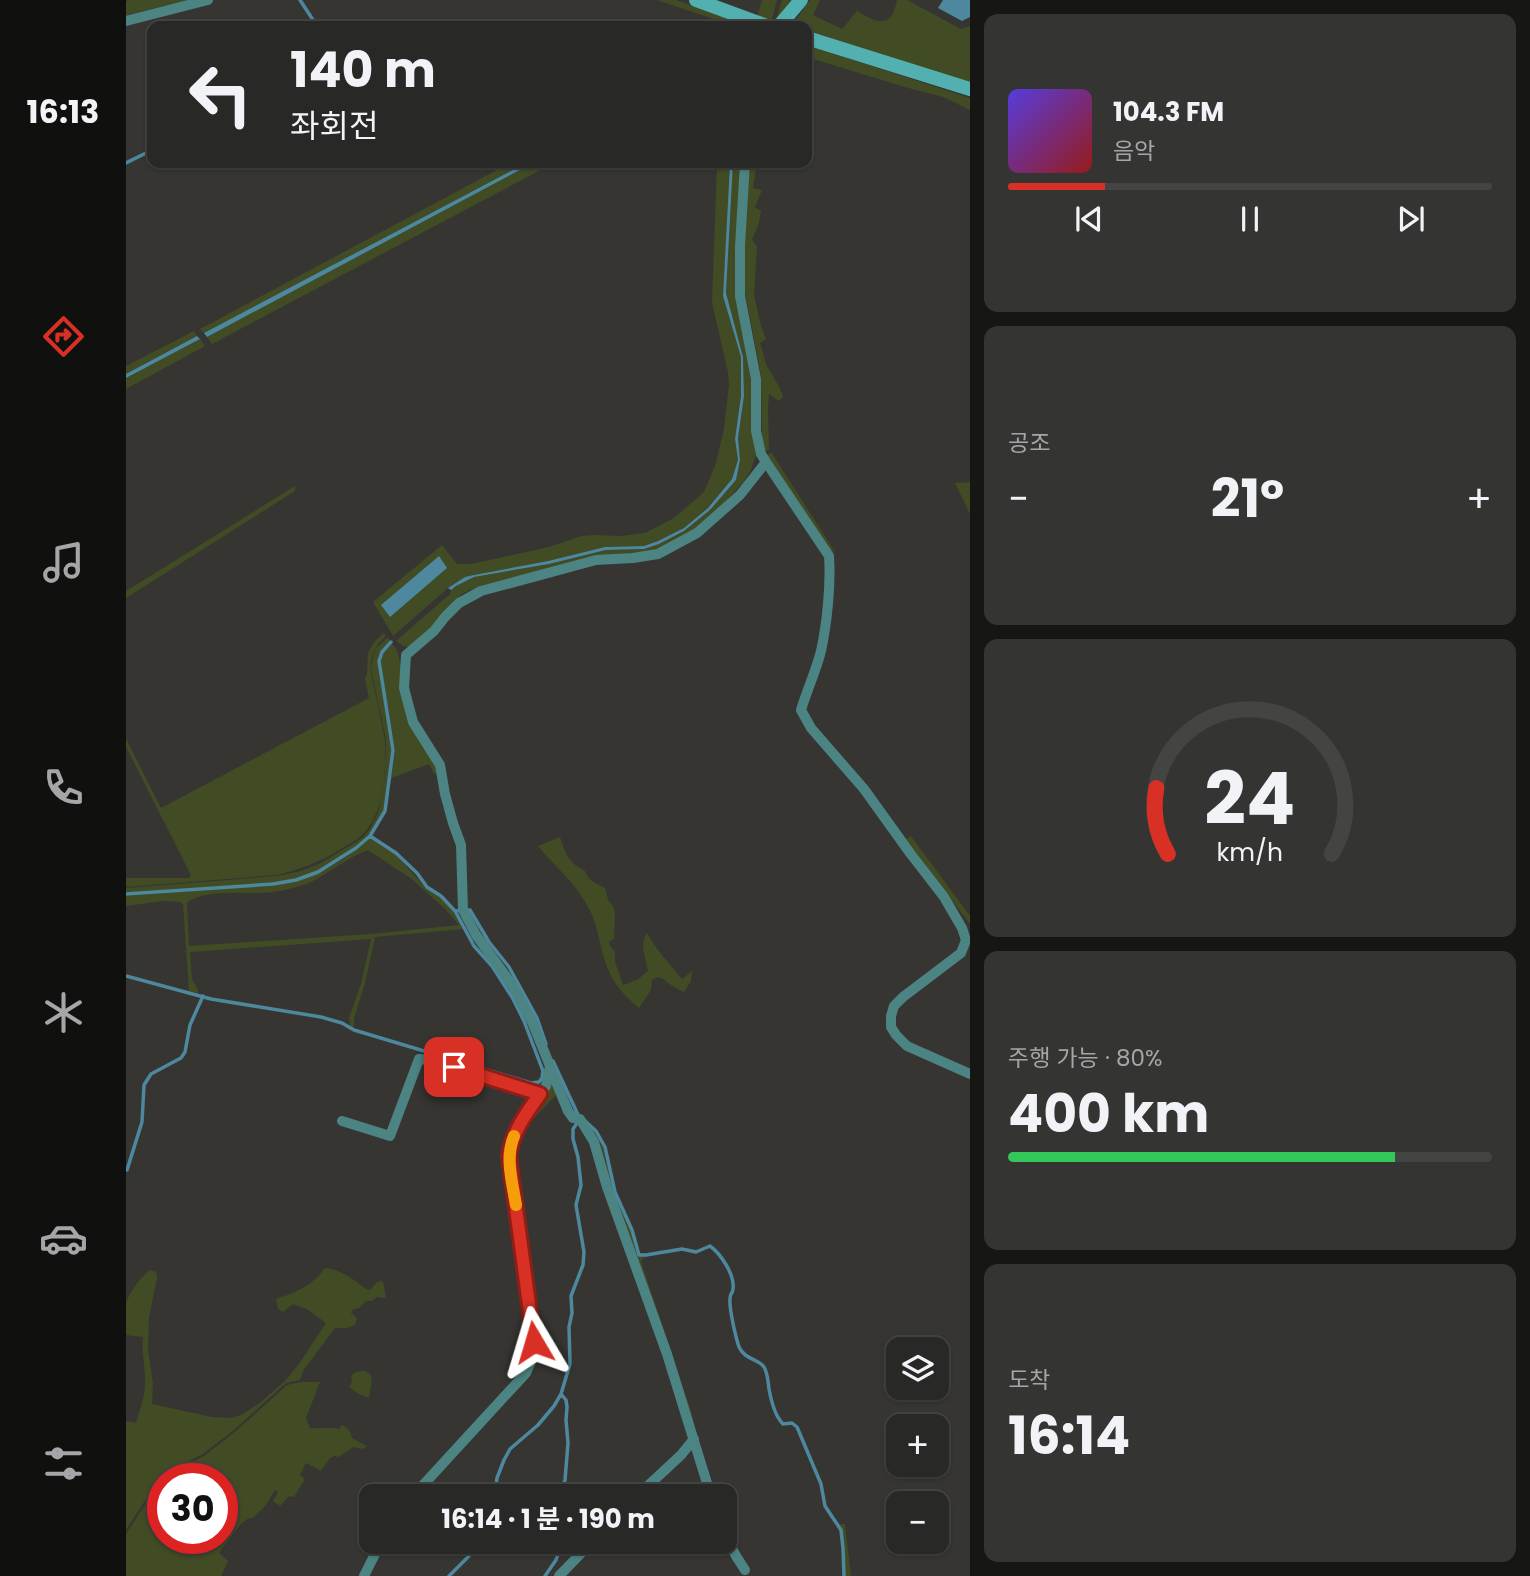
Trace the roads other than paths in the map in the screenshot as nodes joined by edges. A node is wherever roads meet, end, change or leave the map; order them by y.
1 (208, 0) edge
2 (696, 0) edge
3 (801, 0) edge
4 (126, 21) edge
5 (752, 21) edge
6 (783, 21) edge
7 (812, 40) edge
8 (970, 89) edge
9 (745, 168) edge
10 (766, 462) junction
11 (550, 1066) junction
12 (970, 1074) edge
13 (540, 1094) junction
14 (342, 1121) dead end
15 (694, 1439) junction
16 (424, 1484) edge
17 (650, 1484) edge
18 (707, 1484) edge
19 (375, 1554) edge
20 (580, 1554) edge
21 (735, 1554) edge
22 (745, 1570) dead end
23 (364, 1576) edge
24 (559, 1576) edge

1 - 4 street
2 - 5 main road
3 - 6 main road
7 - 8 main road
9 - 10 street
10 - 11 street
10 - 12 street
11 - 13 street
11 - 15 street
13 - 14 street
13 - 16 street
15 - 17 street
15 - 18 street
19 - 23 street
20 - 24 street
21 - 22 street

